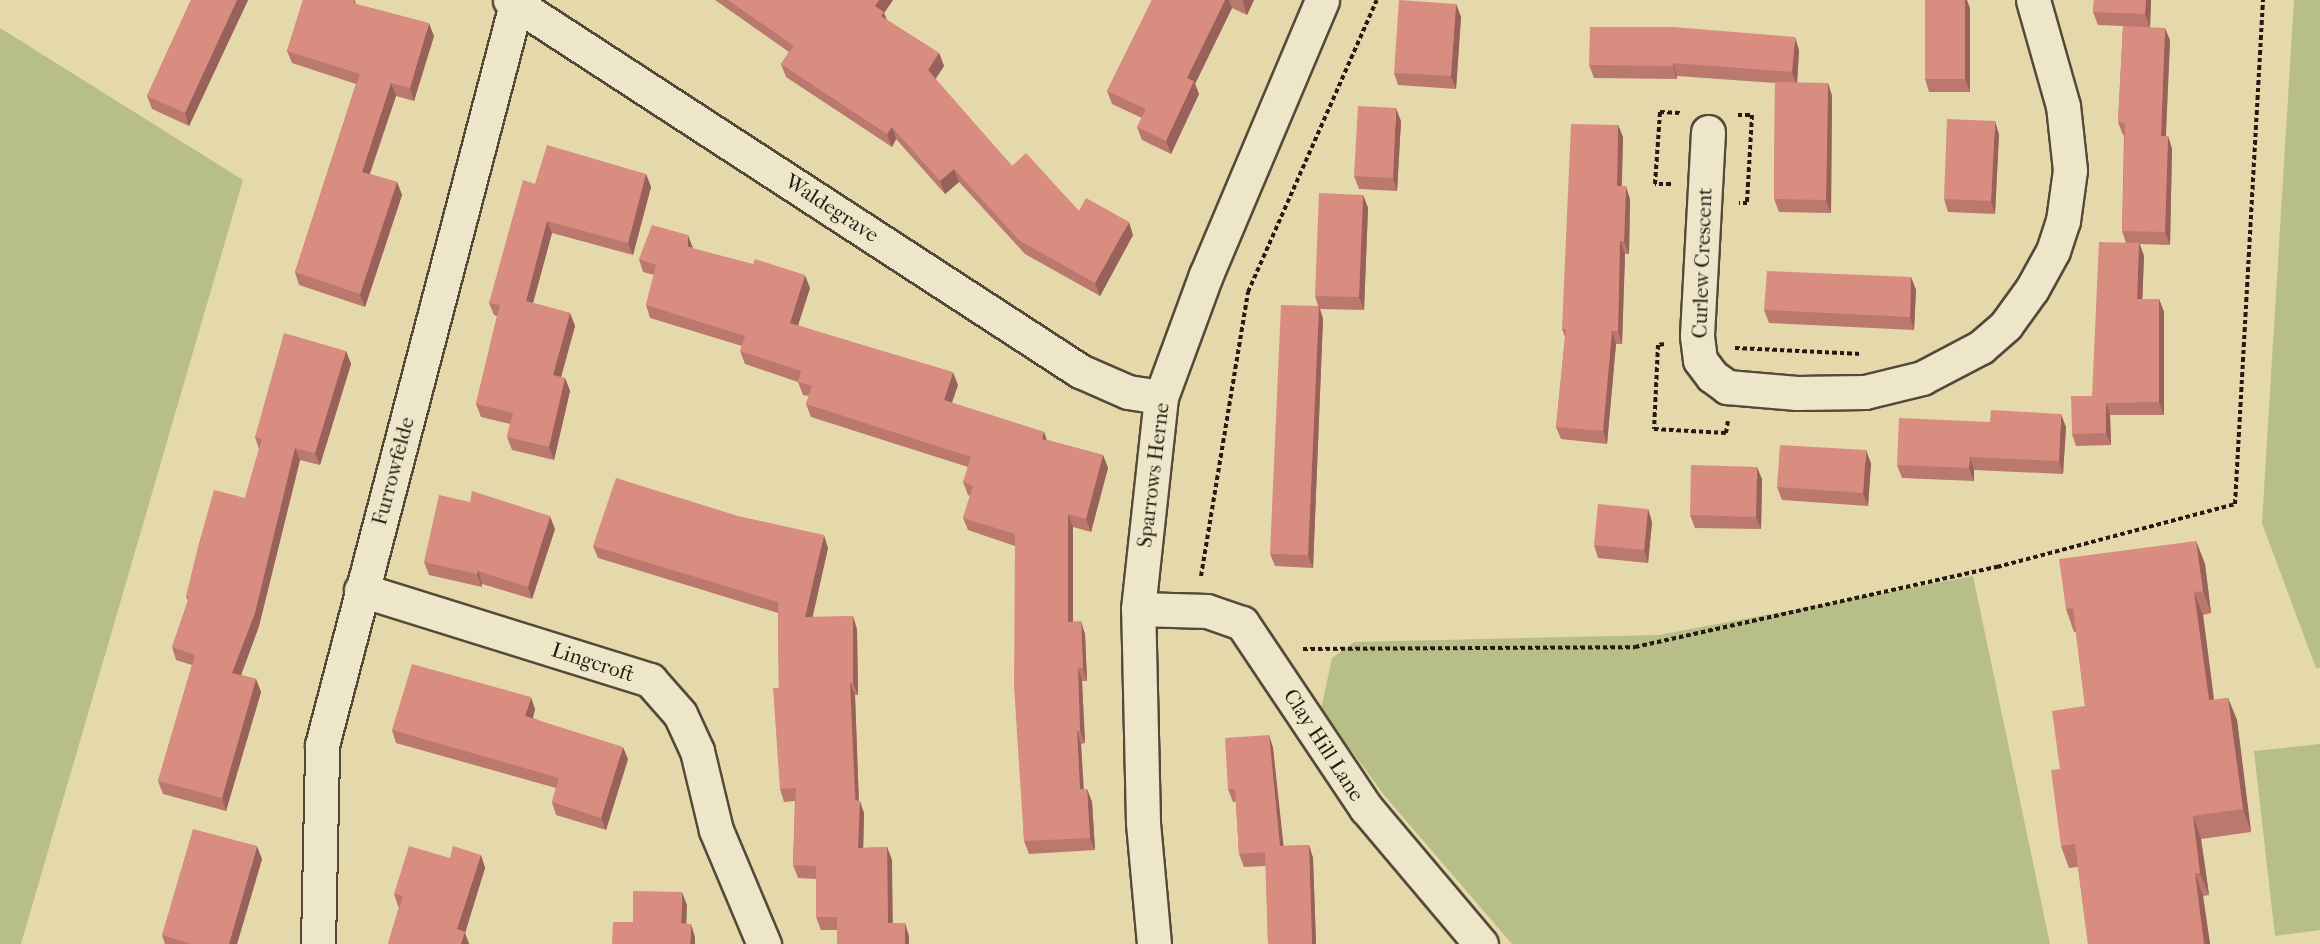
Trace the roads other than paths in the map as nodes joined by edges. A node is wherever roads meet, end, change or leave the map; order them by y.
1 (1322, 0) edge
2 (2033, 0) edge
3 (513, 2) edge
4 (1707, 120) road end
5 (1161, 398) junction
6 (361, 591) junction
7 (1137, 609) junction
8 (318, 944) edge
9 (764, 944) edge
10 (1154, 944) edge
11 (1481, 944) edge

1 - 5 street, Sparrows Herne
2 - 4 street, Curlew Crescent
3 - 5 street, Waldegrave
3 - 6 street, Furrowfelde
5 - 7 street, Sparrows Herne
6 - 8 street, Furrowfelde
6 - 9 street, Lingcroft
7 - 10 street, Sparrows Herne
7 - 11 street, Clay Hill Lane

